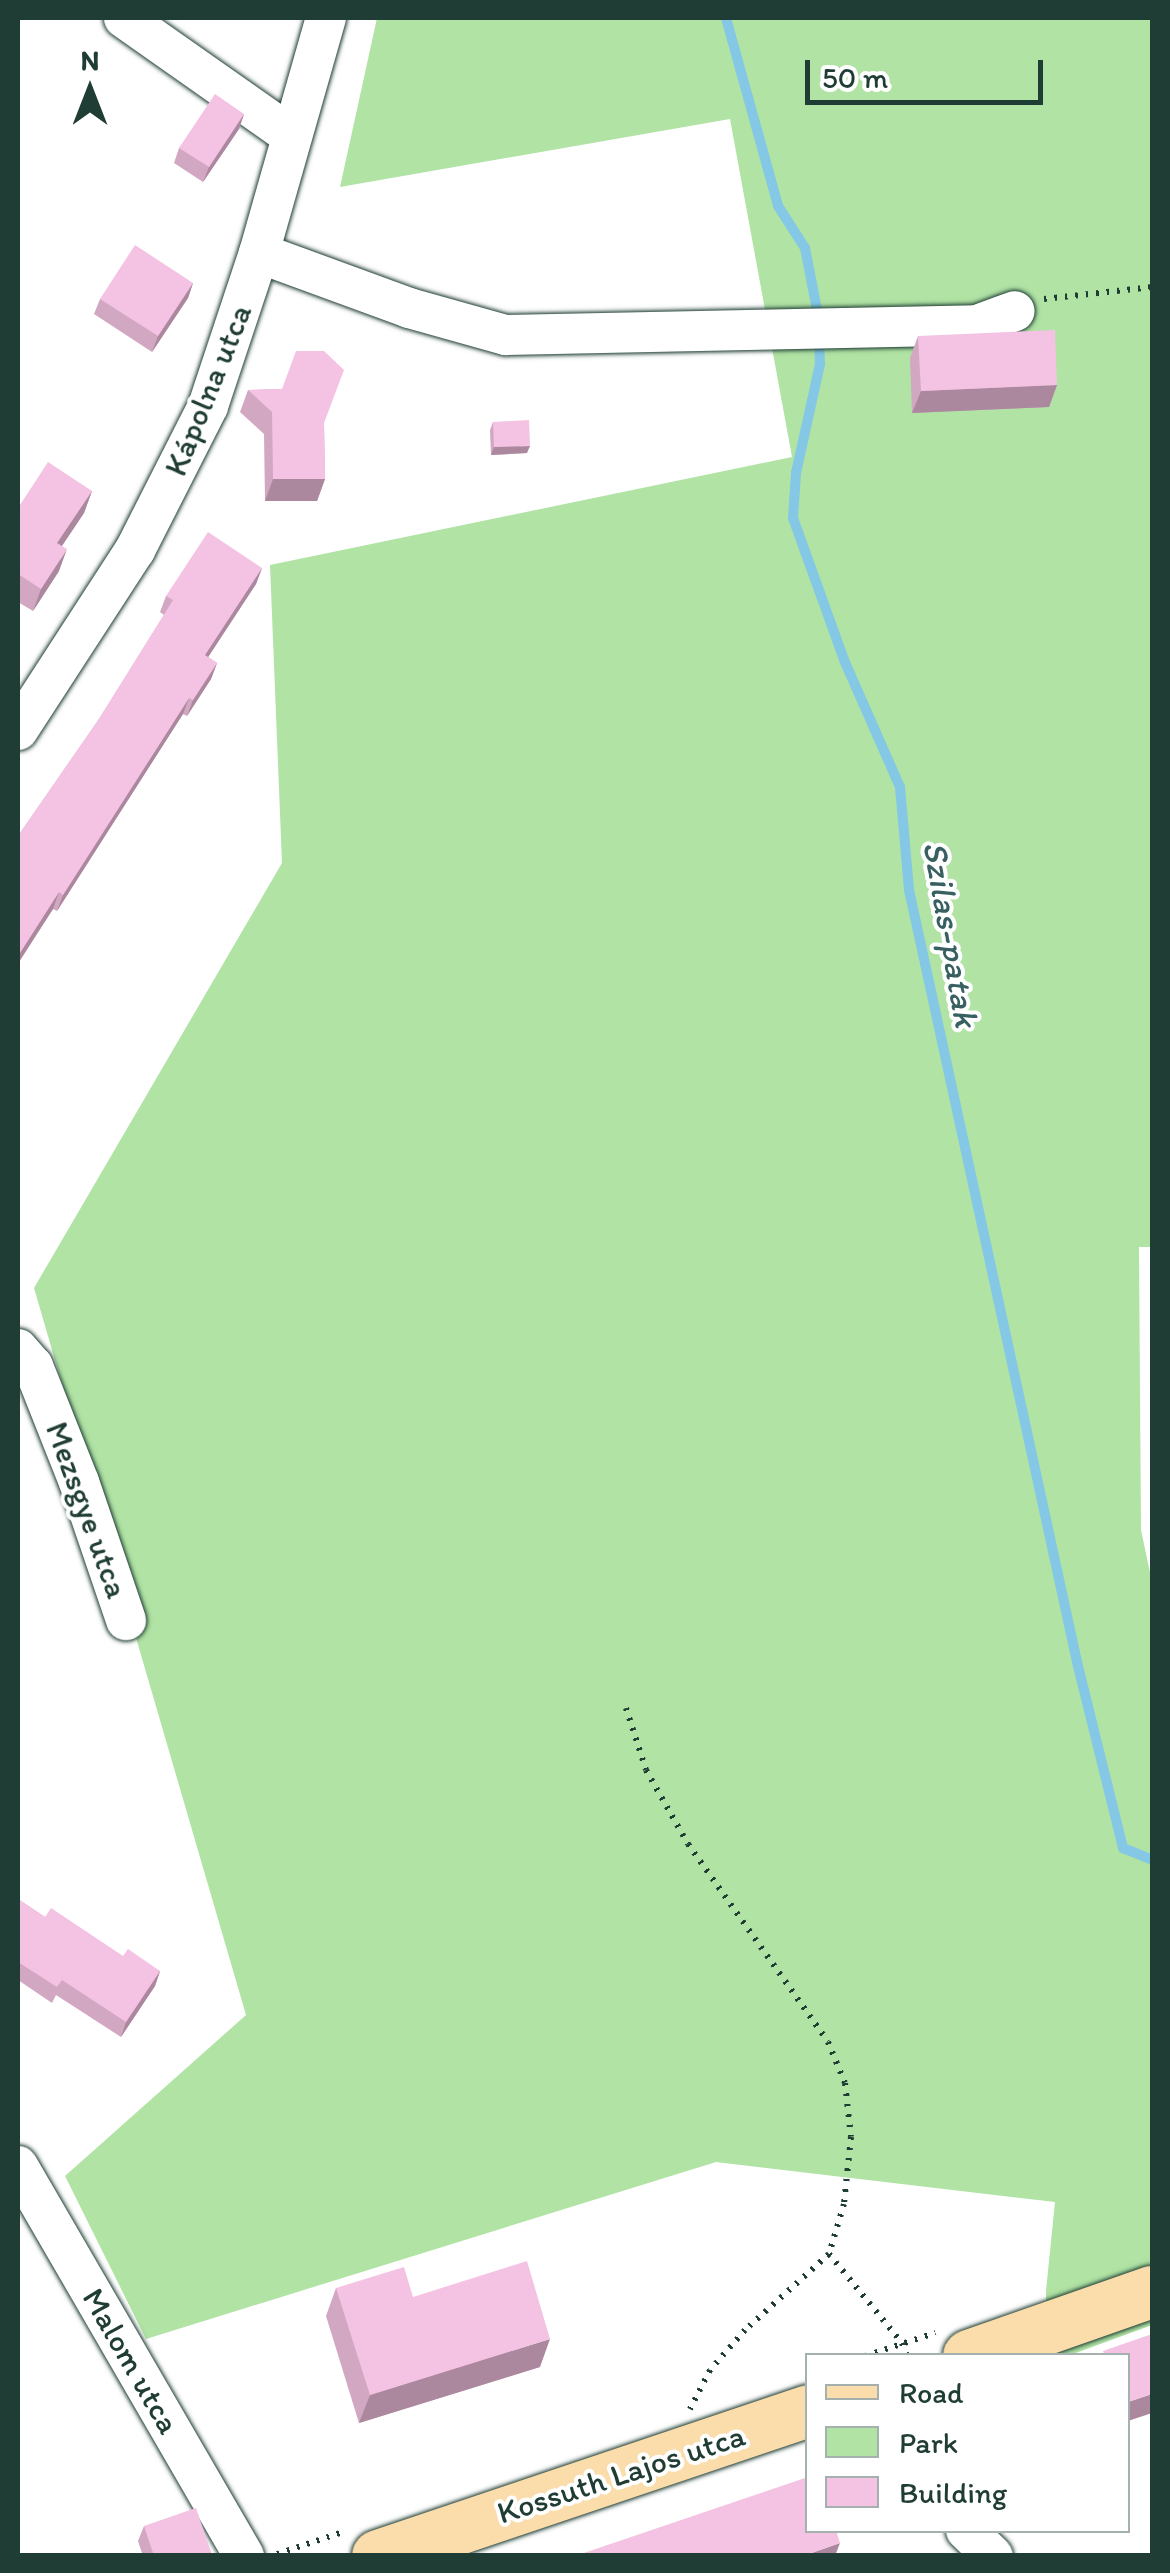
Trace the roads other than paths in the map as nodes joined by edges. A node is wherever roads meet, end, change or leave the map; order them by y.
1 (124, 18) edge
2 (326, 18) edge
3 (292, 136) junction
4 (259, 253) junction
5 (1015, 311) road end
6 (30, 684) edge
7 (18, 730) edge
8 (18, 1348) edge
9 (126, 1620) dead end
10 (18, 2166) edge
11 (1152, 2292) edge
12 (994, 2351) edge
13 (805, 2412) edge
14 (969, 2533) edge
15 (244, 2556) edge
16 (378, 2556) edge
17 (993, 2556) edge

1 - 3 street
2 - 3 street, Kápolna utca
3 - 4 street, Kápolna utca
4 - 5 street
4 - 6 street, Kápolna utca
6 - 7 street, Kápolna utca
8 - 9 street, Mezsgye utca
10 - 15 street, Malom utca
11 - 12 main road
13 - 16 main road, Kossuth Lajos utca
14 - 17 street

